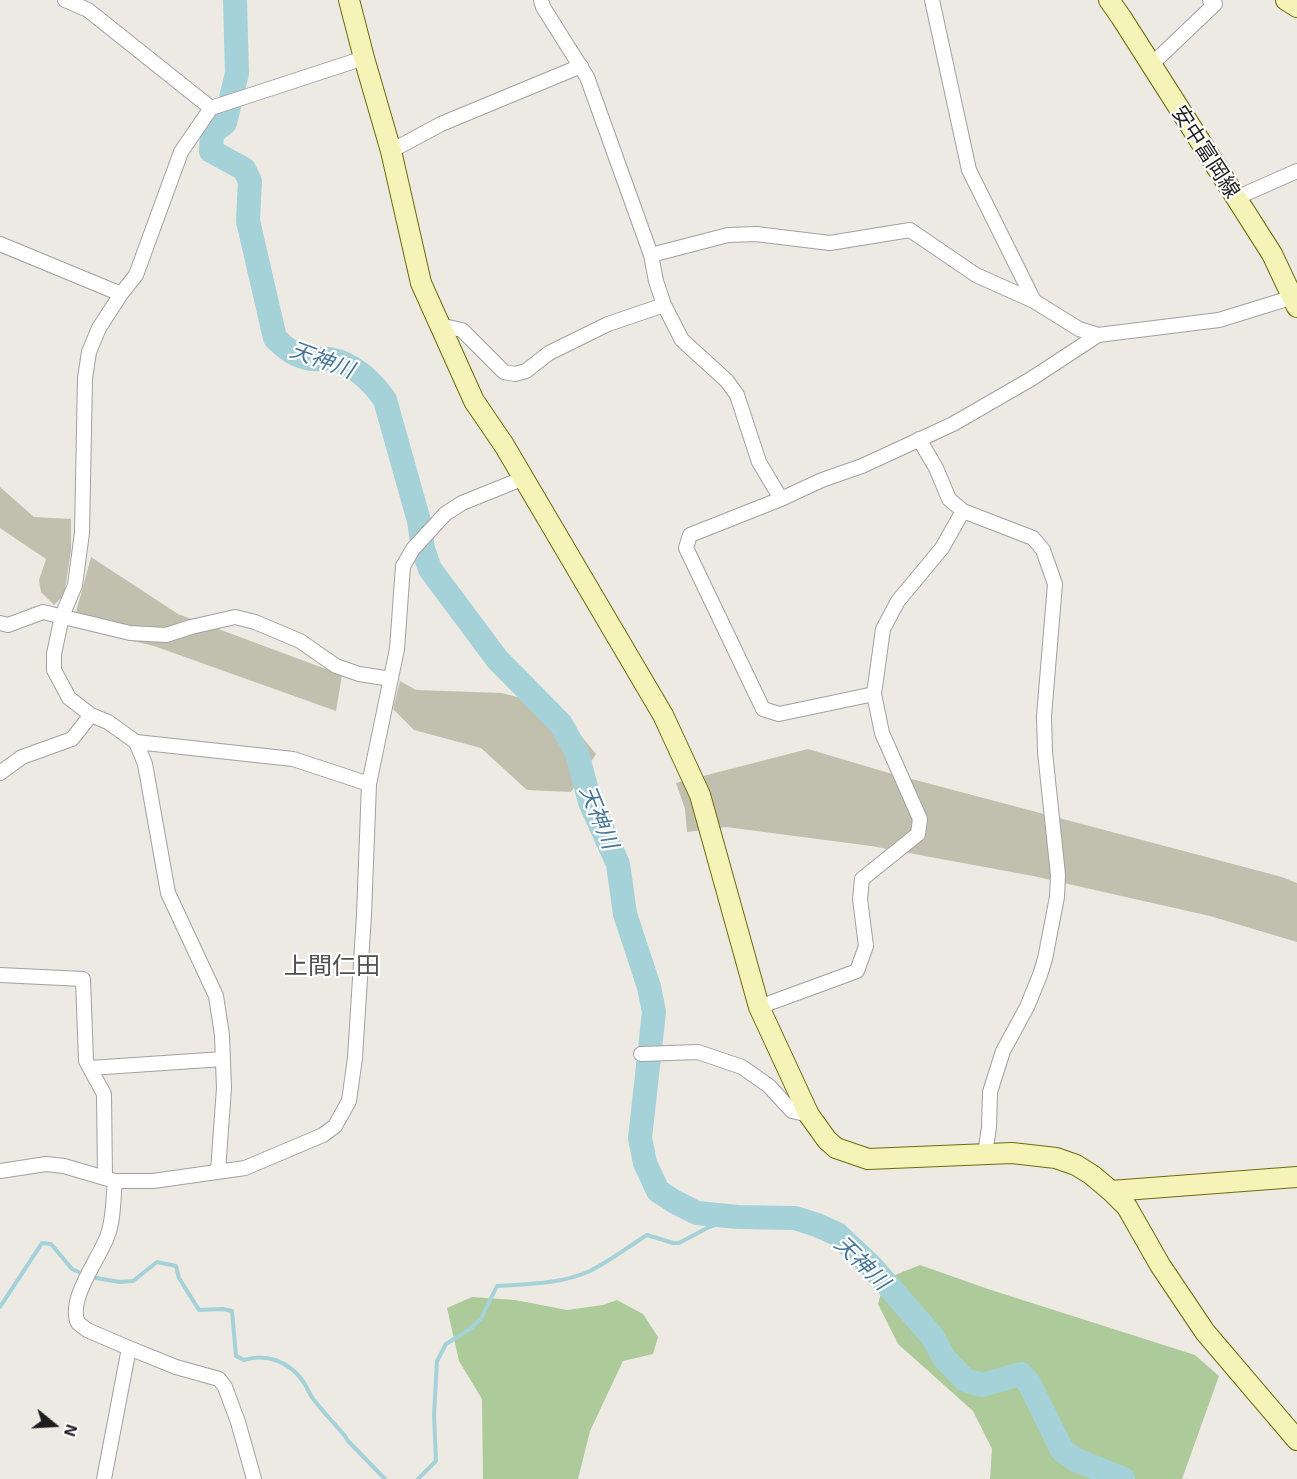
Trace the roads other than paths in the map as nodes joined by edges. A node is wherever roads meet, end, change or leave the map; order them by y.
1 (65, 0) edge
2 (349, 0) edge
3 (541, 0) edge
4 (932, 0) edge
5 (1108, 0) edge
6 (1210, 0) edge
7 (1286, 0) edge
8 (1297, 7) edge
9 (364, 58) junction
10 (581, 66) junction
11 (1151, 66) junction
12 (211, 108) junction
13 (392, 151) junction
14 (1297, 171) edge
15 (1236, 198) junction
16 (0, 244) edge
17 (651, 255) junction
18 (121, 294) junction
19 (1296, 300) edge
20 (1034, 301) junction
21 (664, 305) junction
22 (439, 325) junction
23 (1098, 335) junction
24 (918, 440) junction
25 (524, 478) junction
26 (782, 499) junction
27 (963, 511) junction
28 (62, 616) junction
29 (0, 622) edge
30 (391, 679) junction
31 (874, 694) junction
32 (91, 715) junction
33 (136, 742) junction
34 (0, 773) edge
35 (369, 784) junction
36 (0, 975) edge
37 (759, 1007) junction
38 (641, 1054) dead end
39 (223, 1059) junction
40 (90, 1068) junction
41 (809, 1115) junction
42 (986, 1154) junction
43 (0, 1171) edge
44 (219, 1171) junction
45 (1297, 1177) edge
46 (110, 1179) junction
47 (1111, 1191) junction
48 (129, 1348) junction
49 (1297, 1440) edge
50 (104, 1479) edge
51 (254, 1479) edge

1 - 12 street
2 - 9 street
3 - 10 street
4 - 20 street
5 - 11 street, 安中富岡線
6 - 11 street
7 - 8 street
9 - 12 street
9 - 13 street
10 - 13 street
10 - 17 street
11 - 15 street, 安中富岡線
12 - 18 street
13 - 22 street
14 - 15 street
15 - 19 street, 安中富岡線
16 - 18 street
17 - 20 street
17 - 21 street
18 - 28 street
19 - 23 street
20 - 23 street
21 - 22 street
21 - 26 street
22 - 25 street
23 - 24 street
24 - 26 street
24 - 27 street
25 - 30 street
25 - 37 street
26 - 31 street
27 - 31 street
27 - 42 street
28 - 29 street
28 - 30 street
28 - 32 street
30 - 35 street
31 - 37 street
32 - 33 street
32 - 34 street
33 - 35 street
33 - 39 street
35 - 44 street
36 - 40 street
37 - 41 street
38 - 41 street
39 - 40 street
39 - 44 street
40 - 46 street
41 - 42 street
42 - 47 street
43 - 46 street
44 - 46 street
45 - 47 street
46 - 48 street
47 - 49 street
48 - 50 street
48 - 51 street

